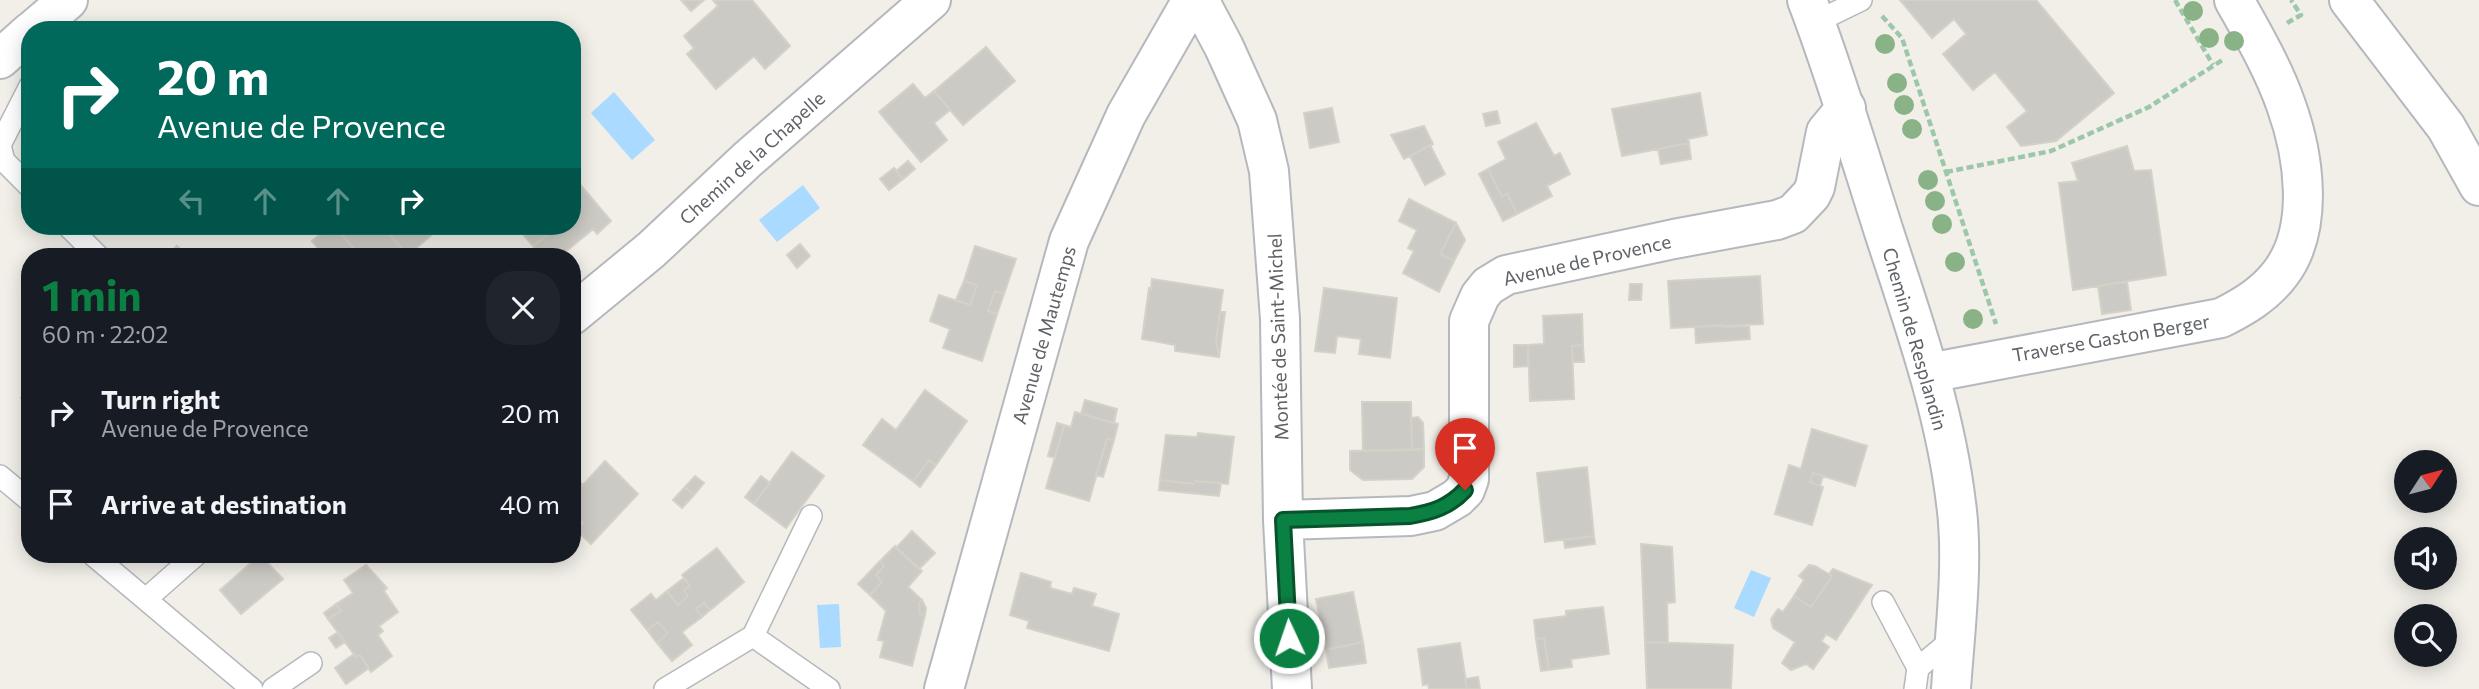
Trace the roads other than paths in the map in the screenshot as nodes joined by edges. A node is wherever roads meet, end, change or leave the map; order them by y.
1 (931, 0) edge
2 (1192, 0) edge
3 (1199, 0) edge
4 (2234, 0) edge
5 (2349, 0) edge
6 (1869, 5) edge
7 (1812, 11) edge
8 (21, 41) edge
9 (0, 59) edge
10 (21, 104) edge
11 (1846, 108) junction
12 (21, 178) edge
13 (2479, 186) edge
14 (77, 235) edge
15 (90, 248) edge
16 (581, 308) edge
17 (1929, 373) junction
18 (0, 476) edge
19 (21, 494) edge
20 (811, 516) dead end
21 (1283, 520) junction
22 (103, 563) edge
23 (187, 563) edge
24 (146, 599) junction
25 (1884, 602) dead end
26 (753, 636) junction
27 (1954, 638) junction
28 (311, 663) dead end
29 (1916, 679) edge
30 (252, 689) edge
31 (273, 689) edge
32 (665, 689) edge
33 (829, 689) edge
34 (944, 689) edge
35 (1292, 689) edge
36 (1951, 689) edge

1 - 16 street, Chemin de la Chapelle
2 - 34 street, Avenue de Mautemps
3 - 21 street, Montée de Saint-Michel
4 - 17 street, Traverse Gaston Berger
5 - 13 street
6 - 7 lane
7 - 11 street, Chemin de Resplandin
8 - 9 street
10 - 12 lane
11 - 17 street, Chemin de Resplandin
11 - 21 street, Avenue de Provence
14 - 15 lane
17 - 27 street, Chemin de Resplandin
18 - 19 lane
20 - 26 lane
21 - 35 street, Montée de Saint-Michel
22 - 24 lane
23 - 24 lane
24 - 30 lane
25 - 29 lane
26 - 32 lane
26 - 33 lane
27 - 29 lane
27 - 36 street, Chemin de Resplandin
28 - 31 lane

